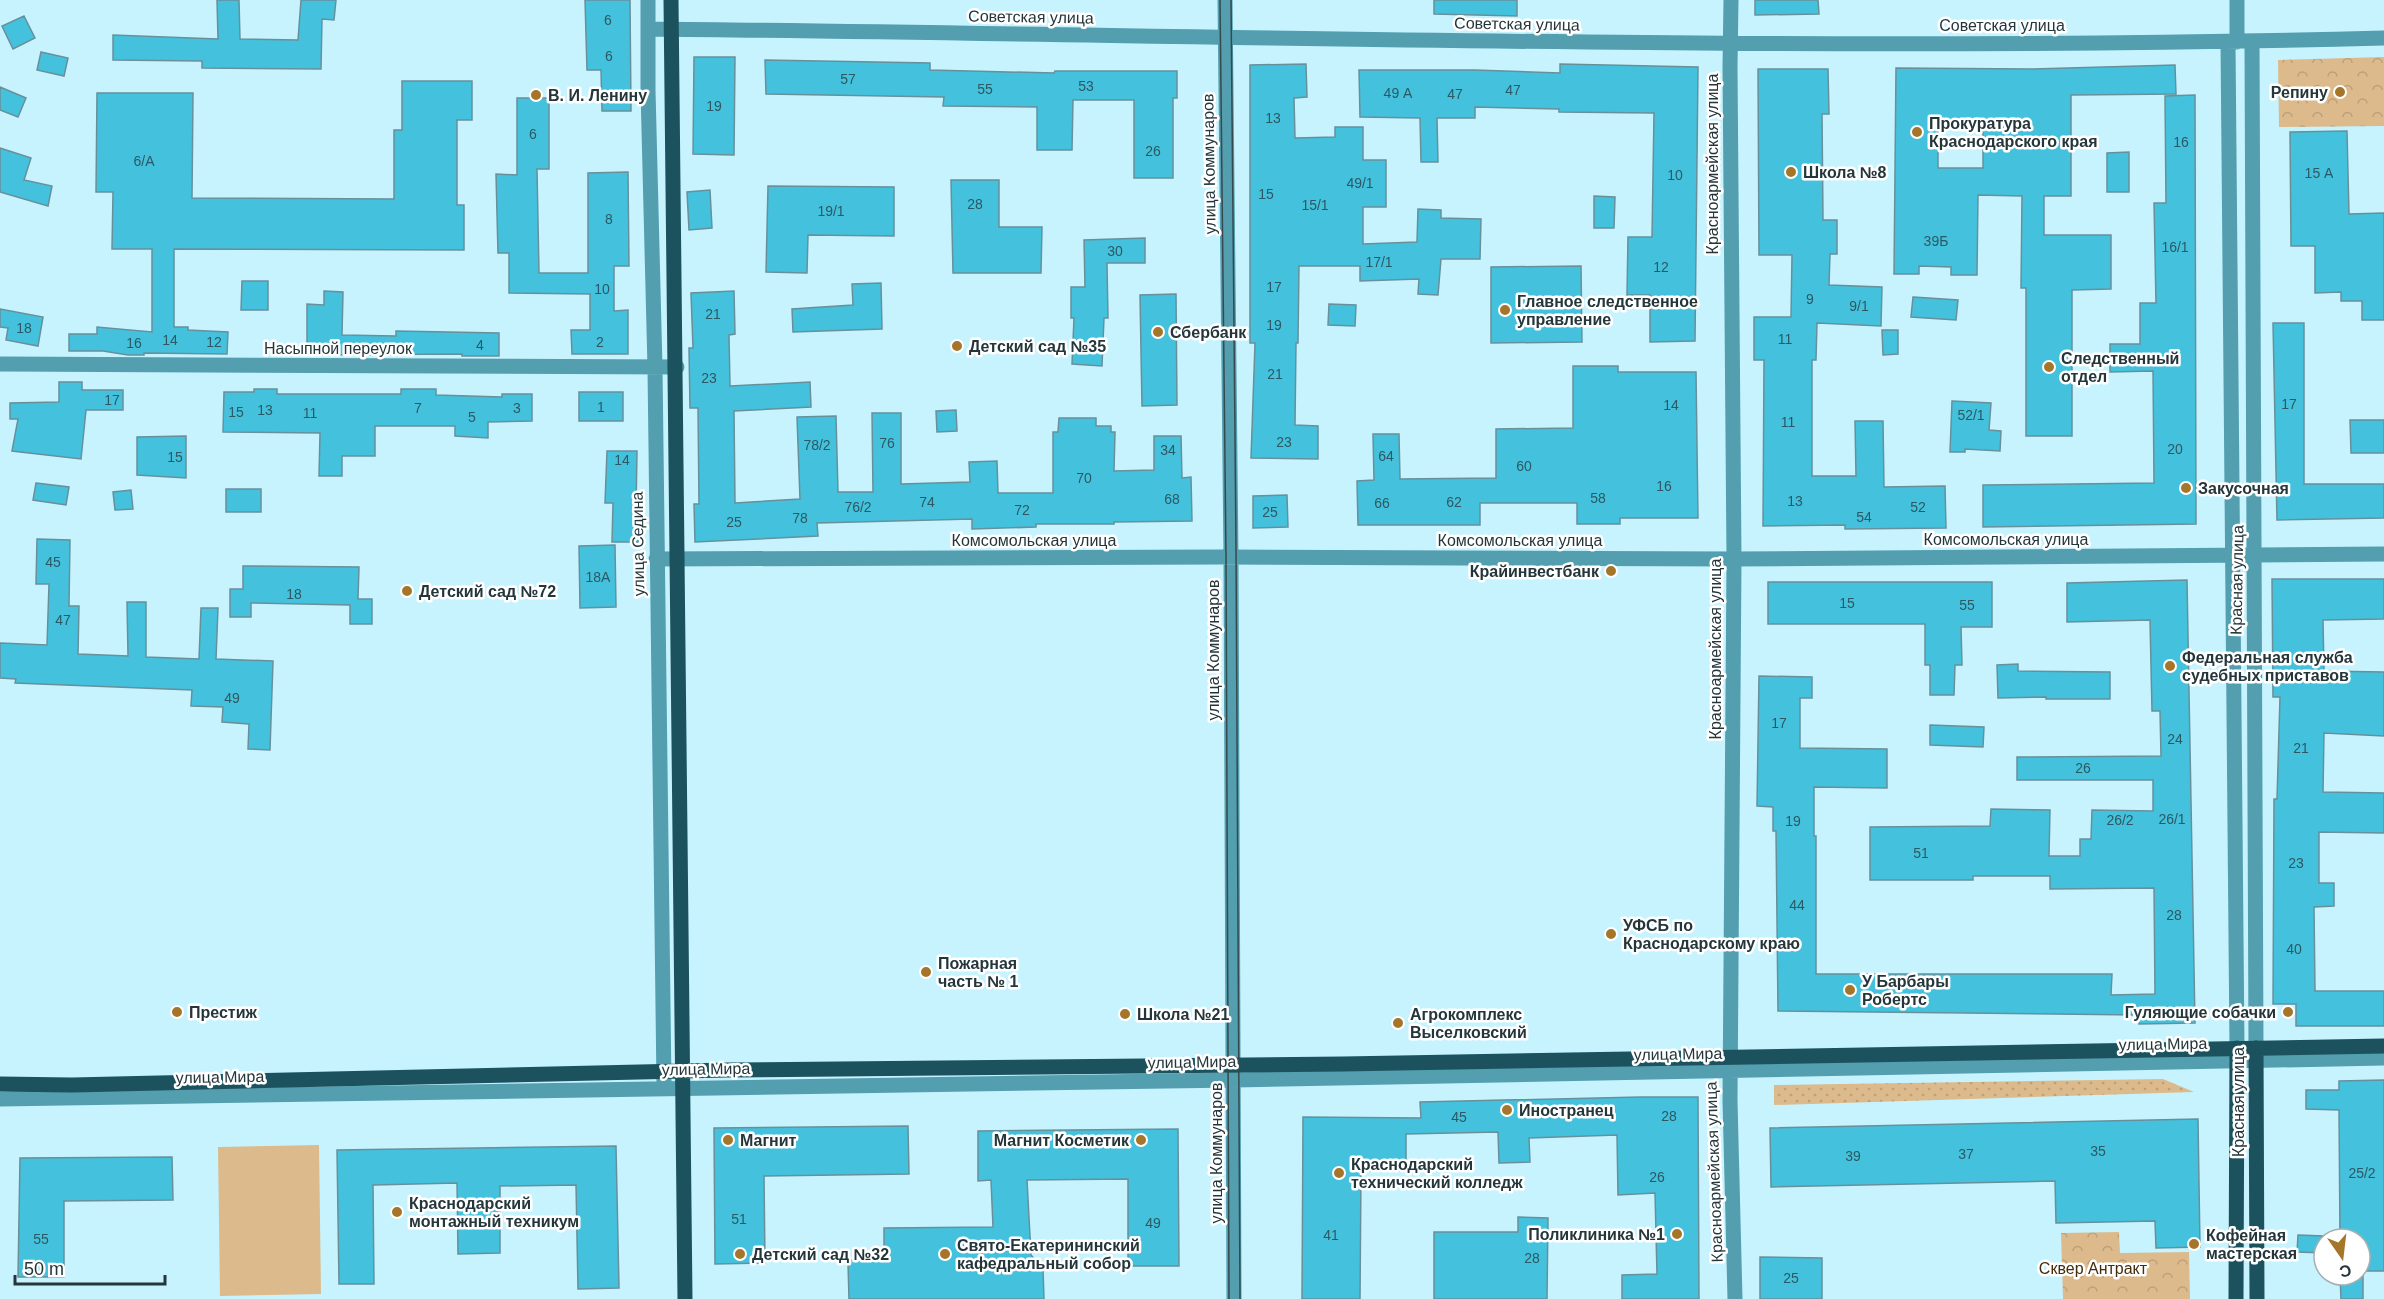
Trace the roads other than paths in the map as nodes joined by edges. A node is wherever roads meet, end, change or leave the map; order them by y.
1 (648, 0) edge
2 (671, 0) edge
3 (1225, 0) edge
4 (1731, 0) edge
5 (2237, 0) edge
6 (649, 29) junction
7 (671, 29) junction
8 (1226, 38) junction
9 (2384, 38) edge
10 (2239, 42) junction
11 (1730, 44) junction
12 (0, 364) edge
13 (655, 368) junction
14 (677, 368) junction
15 (2384, 554) edge
16 (2232, 556) junction
17 (2255, 556) junction
18 (1231, 557) junction
19 (656, 559) junction
20 (677, 559) junction
21 (1734, 559) junction
22 (2384, 1046) edge
23 (2237, 1054) junction
24 (2256, 1054) junction
25 (2384, 1058) edge
26 (1729, 1064) junction
27 (664, 1071) junction
28 (684, 1071) junction
29 (1234, 1072) junction
30 (0, 1084) edge
31 (664, 1088) junction
32 (684, 1088) junction
33 (0, 1099) edge
34 (685, 1299) edge
35 (1234, 1299) edge
36 (1736, 1299) edge
37 (2236, 1299) edge
38 (2256, 1299) edge

1 - 6 street, улица Седина
2 - 7 main road
3 - 8 street, улица Коммунаров
4 - 11 street, Красноармейская улица
5 - 10 street, Красная улица
6 - 7 street, Советская улица
6 - 13 street, улица Седина
7 - 8 street, Советская улица
7 - 14 main road
8 - 11 street, Советская улица
8 - 18 street, улица Коммунаров
9 - 10 street, Советская улица
10 - 11 street, Советская улица
10 - 16 street, Красная улица
10 - 17 street, Красная улица
11 - 21 street, Красноармейская улица
12 - 13 street, Насыпной переулок
13 - 14 street, Насыпной переулок
13 - 19 street, улица Седина
14 - 20 main road
15 - 17 street, Комсомольская улица
16 - 17 street, Комсомольская улица
16 - 21 street, Комсомольская улица
16 - 23 street, Красная улица
17 - 24 street, Красная улица
18 - 20 street, Комсомольская улица
18 - 21 street, Комсомольская улица
18 - 29 street, улица Коммунаров
19 - 20 street, Комсомольская улица
19 - 27 street, улица Седина
20 - 28 main road
21 - 26 street, Красноармейская улица
22 - 24 main road, улица Мира
23 - 24 main road, улица Мира
23 - 26 main road, улица Мира
23 - 37 main road, Красная улица
24 - 25 street, улица Мира
24 - 38 main road, Красная улица
26 - 29 main road, улица Мира
26 - 36 street, Красноармейская улица
27 - 28 main road, улица Мира
27 - 30 main road, улица Мира
27 - 31 street, улица Седина
28 - 29 main road, улица Мира
28 - 32 main road
29 - 32 street, улица Мира
29 - 35 street, улица Коммунаров
31 - 32 street, улица Мира
31 - 33 street, улица Мира
32 - 34 main road

